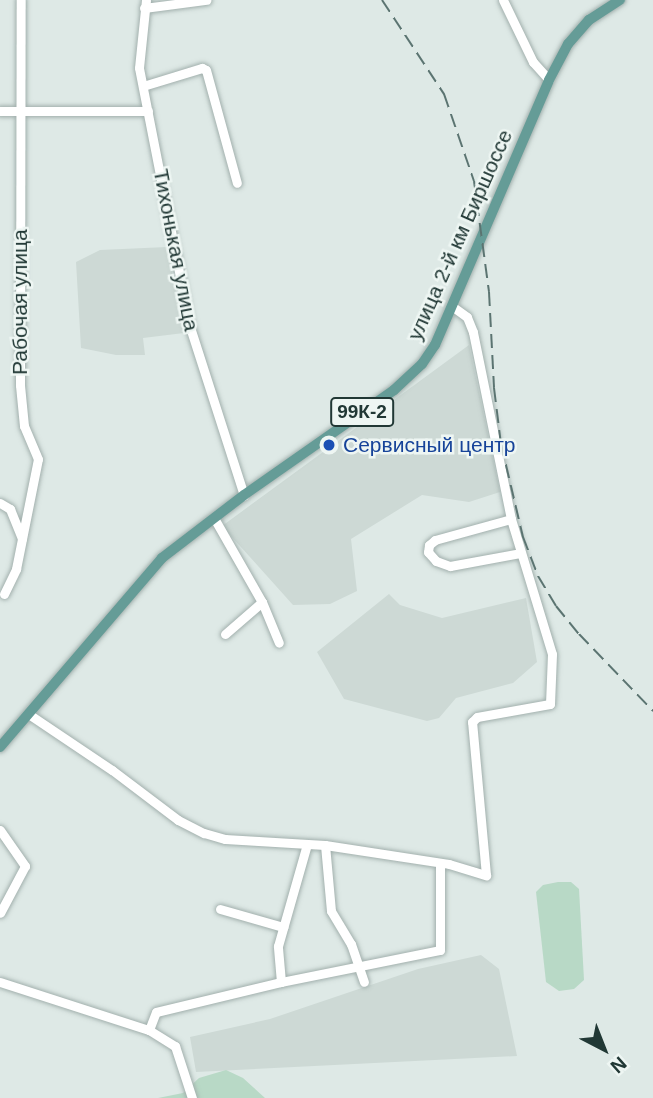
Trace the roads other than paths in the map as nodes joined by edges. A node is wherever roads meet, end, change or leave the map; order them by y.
1 (20, 0) edge
2 (206, 0) edge
3 (503, 0) edge
4 (620, 0) edge
5 (145, 4) edge
6 (549, 80) junction
7 (143, 86) junction
8 (0, 111) edge
9 (18, 111) junction
10 (148, 111) junction
11 (237, 183) dead end
12 (452, 306) junction
13 (244, 495) junction
14 (0, 503) edge
15 (214, 518) junction
16 (511, 519) junction
17 (23, 541) junction
18 (520, 553) junction
19 (4, 594) dead end
20 (262, 602) junction
21 (225, 634) dead end
22 (279, 643) dead end
23 (30, 715) junction
24 (0, 747) edge
25 (0, 830) edge
26 (307, 844) junction
27 (325, 845) junction
28 (440, 863) junction
29 (219, 908) dead end
30 (0, 913) edge
31 (284, 927) junction
32 (358, 965) junction
33 (0, 982) edge
34 (281, 982) junction
35 (363, 982) dead end
36 (149, 1030) junction
37 (192, 1098) edge

1 - 9 street, Рабочая улица
2 - 5 street
3 - 6 street
4 - 6 main road, улица 2-й км Биршоссе / 99К-2
5 - 7 street, Тихонькая улица
6 - 12 main road, улица 2-й км Биршоссе / 99К-2
7 - 10 street, Тихонькая улица
7 - 11 street
8 - 9 street
9 - 10 street
9 - 17 street, Рабочая улица
10 - 13 street, Тихонькая улица
12 - 13 main road, улица 2-й км Биршоссе / 99К-2
12 - 16 street
13 - 15 main road, улица 2-й км Биршоссе / 99К-2
14 - 17 street
15 - 20 street
15 - 23 main road, улица 2-й км Биршоссе / 99К-2
16 - 18 street
16 - 18 street
17 - 19 street, Рабочая улица
18 - 28 street
20 - 21 street
20 - 22 street
23 - 24 main road, улица 2-й км Биршоссе / 99К-2
23 - 26 street
25 - 30 street
26 - 27 street
26 - 31 street
27 - 28 street
27 - 32 street
28 - 32 street
29 - 31 street
31 - 34 street
32 - 34 street
32 - 35 street
33 - 36 street
34 - 36 street
36 - 37 street

